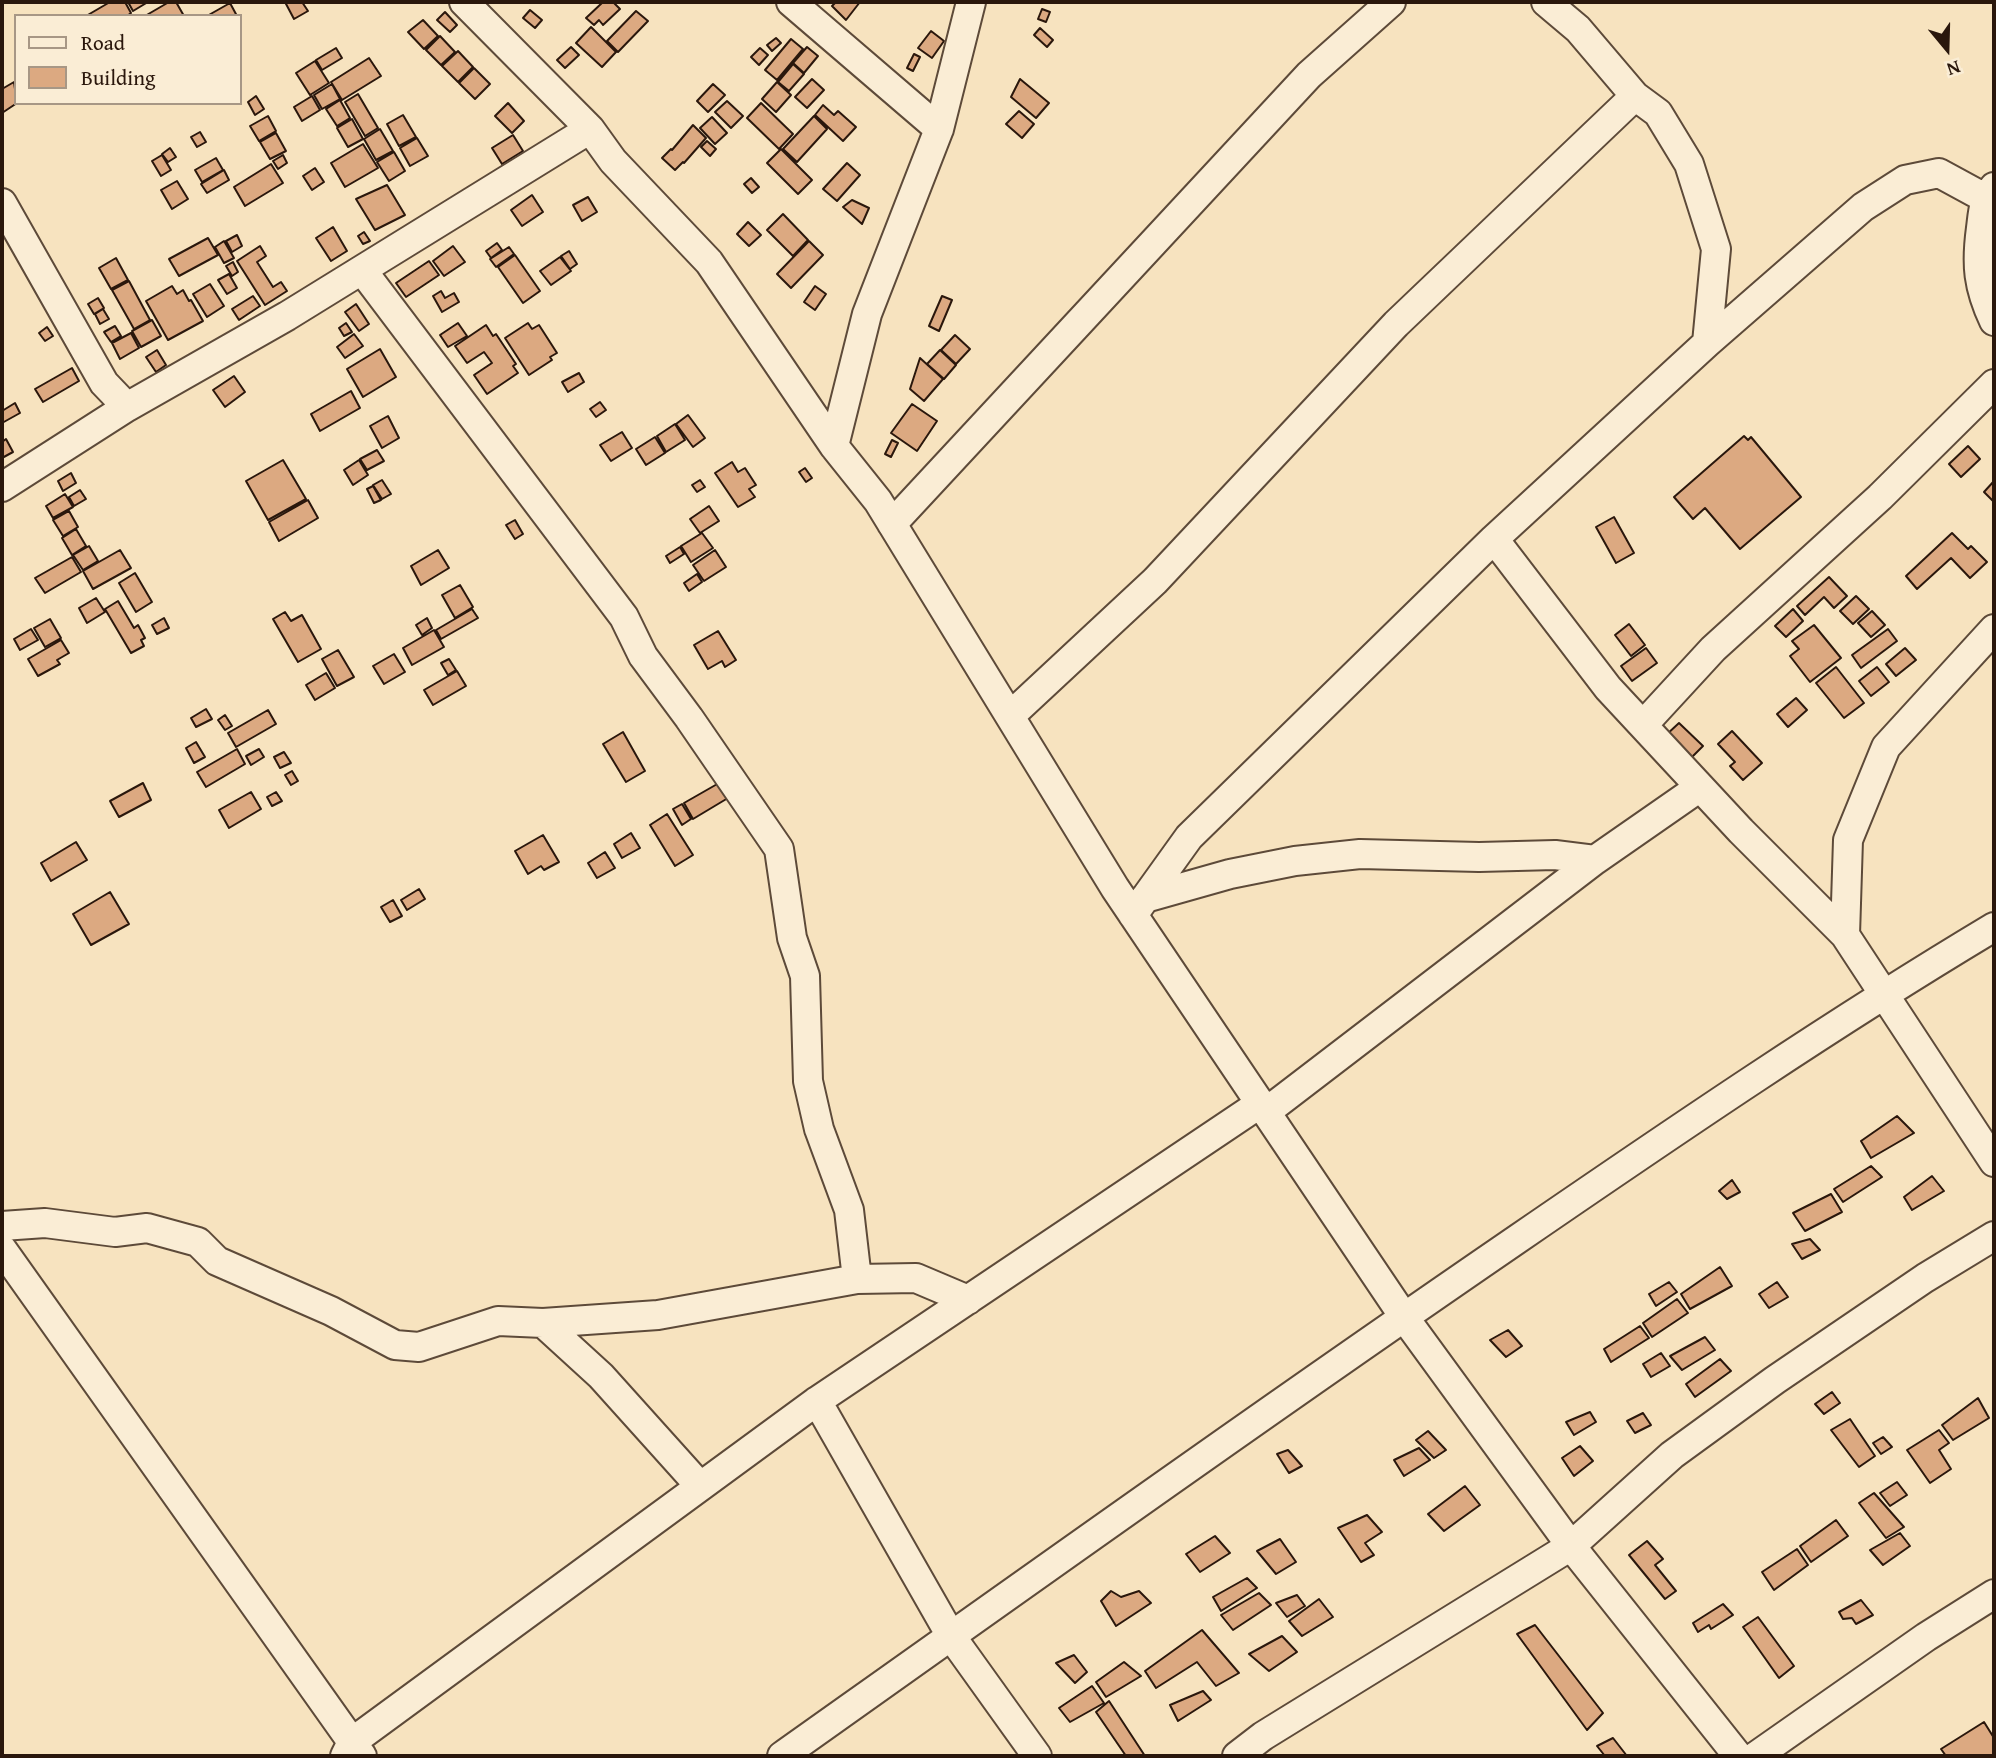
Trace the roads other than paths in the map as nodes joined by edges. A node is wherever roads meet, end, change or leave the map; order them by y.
1 (464, 2) edge
2 (792, 2) edge
3 (971, 2) edge
4 (1391, 2) edge
5 (1546, 2) edge
6 (1635, 96) junction
7 (590, 129) junction
8 (939, 129) junction
9 (1990, 192) edge
10 (2, 203) edge
11 (362, 270) junction
12 (1994, 321) edge
13 (1707, 343) junction
14 (1994, 384) edge
15 (127, 407) junction
16 (834, 446) junction
17 (2, 487) edge
18 (892, 524) junction
19 (1494, 539) junction
20 (1994, 629) edge
21 (1010, 716) junction
22 (1643, 725) junction
23 (1700, 787) junction
24 (1595, 860) junction
25 (1139, 906) junction
26 (1994, 927) edge
27 (1845, 935) junction
28 (1882, 994) junction
29 (1263, 1108) junction
30 (1994, 1162) edge
31 (2, 1226) edge
32 (1994, 1236) edge
33 (2, 1249) edge
34 (857, 1279) junction
35 (968, 1300) junction
36 (1404, 1317) junction
37 (542, 1323) junction
38 (817, 1401) junction
39 (699, 1485) junction
40 (1571, 1546) junction
41 (1994, 1594) edge
42 (951, 1636) junction
43 (353, 1751) edge
44 (782, 1756) edge
45 (1037, 1756) edge
46 (1237, 1756) edge
47 (1738, 1756) edge
48 (1756, 1756) edge

1 - 7 street
2 - 8 street
3 - 8 street
4 - 18 street
5 - 6 street
6 - 13 street
6 - 21 street
7 - 11 street
7 - 16 street
8 - 16 street
9 - 12 street
9 - 13 street
10 - 15 street
11 - 15 street
11 - 34 street
13 - 19 street
14 - 22 street
15 - 17 street
16 - 18 street
18 - 21 street
19 - 22 street
19 - 25 street
20 - 27 street
21 - 25 street
22 - 23 street
23 - 24 street
23 - 27 street
24 - 25 street
24 - 29 street
25 - 29 street
26 - 28 street
27 - 28 street
28 - 30 street
28 - 36 street
29 - 35 street
29 - 36 street
31 - 37 street
32 - 40 street
33 - 43 street
34 - 35 street
34 - 37 street
35 - 38 street
36 - 40 street
36 - 42 street
37 - 39 street
38 - 39 street
38 - 42 street
39 - 43 street
40 - 46 street
40 - 47 street
41 - 48 street
42 - 44 street
42 - 45 street

